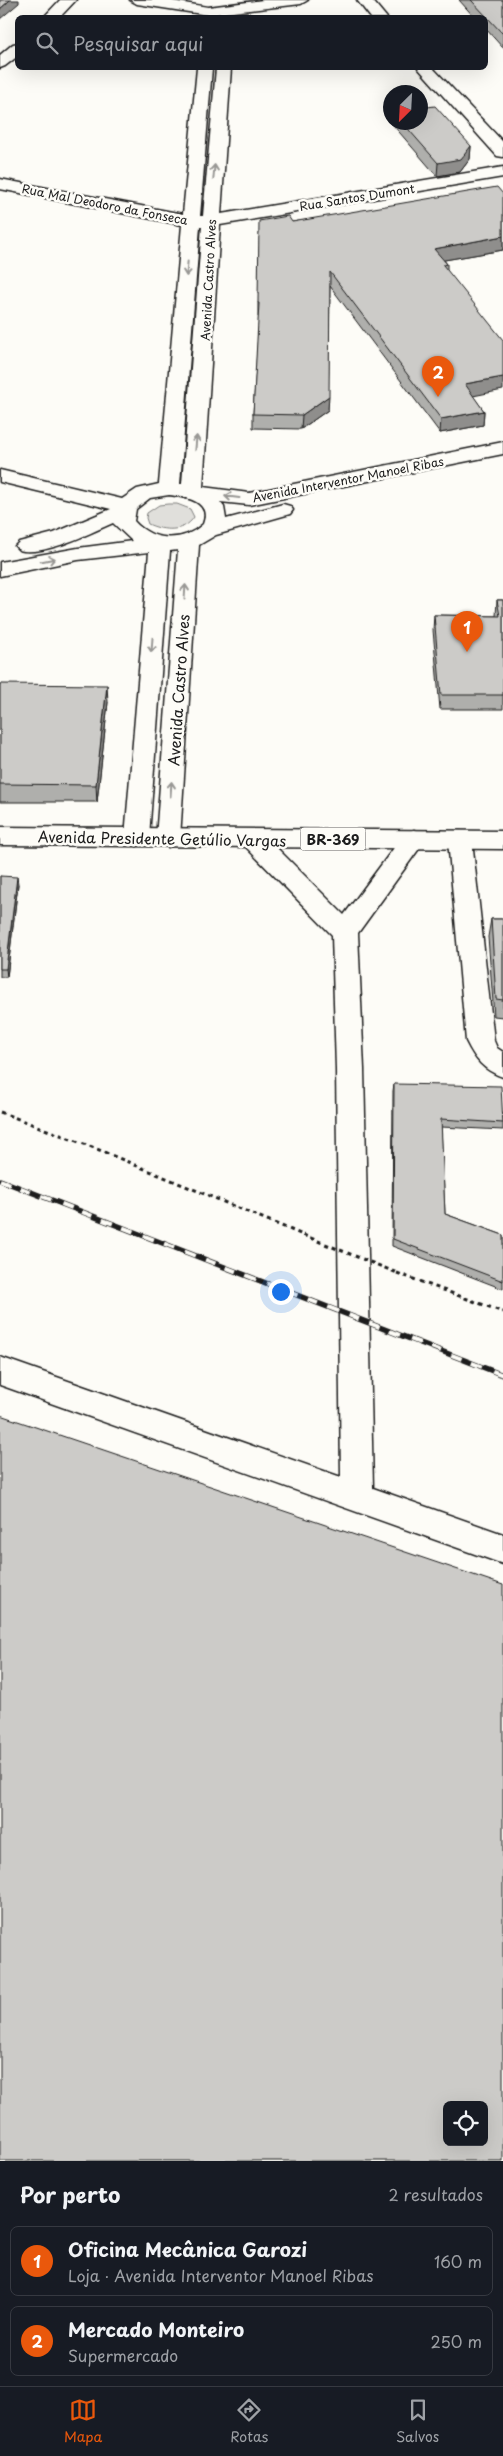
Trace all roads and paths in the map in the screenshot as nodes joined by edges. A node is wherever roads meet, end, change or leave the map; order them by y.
1 (70, 0) edge
2 (137, 0) edge
3 (301, 0) edge
4 (364, 0) edge
5 (228, 9) edge
6 (208, 10) edge
7 (53, 15) edge
8 (377, 15) edge
9 (15, 50) edge
10 (0, 63) edge
11 (204, 70) edge
12 (223, 70) edge
13 (428, 70) edge
14 (201, 106) junction
15 (220, 106) junction
16 (503, 152) edge
17 (503, 172) edge
18 (0, 184) edge
19 (191, 221) junction
20 (210, 221) junction
21 (180, 346) junction
22 (205, 347) junction
23 (503, 448) edge
24 (503, 467) edge
25 (0, 476) edge
26 (169, 489) junction
27 (192, 492) junction
28 (125, 508) junction
29 (210, 530) junction
30 (189, 542) junction
31 (160, 544) junction
32 (0, 551) edge
33 (0, 569) edge
34 (0, 836) edge
35 (137, 837) junction
36 (168, 838) junction
37 (252, 839) junction
38 (414, 839) junction
39 (460, 840) junction
40 (503, 840) edge
41 (344, 932) junction
42 (503, 1066) edge
43 (0, 1112) edge
44 (503, 1312) edge
45 (0, 1372) edge
46 (357, 1497) junction
47 (503, 1549) edge

1 - 7 street
2 - 6 street
3 - 5 street
4 - 8 street
5 - 6 street
9 - 10 street
11 - 14 street, Avenida Castro Alves
12 - 15 street, Avenida Castro Alves
13 - 16 street
14 - 15 street
14 - 19 street, Avenida Castro Alves
20 -> 15 street, Avenida Castro Alves
17 - 20 street, Rua Santos Dumont
18 - 19 street, Rua Mal Deodoro da Fonseca
19 - 20 street, Rua Mal Deodoro da Fonseca
19 -> 21 street, Avenida Castro Alves
20 - 22 street, Avenida Castro Alves
21 - 22 street
21 - 26 street, Avenida Castro Alves
27 -> 22 street, Avenida Castro Alves
23 -> 27 street, Avenida Interventor Manoel Ribas
24 - 29 street, Avenida Interventor Manoel Ribas
25 - 28 street
26 - 27 street
26 - 28 street
27 - 29 street
28 - 31 street
28 - 32 street
29 - 30 street
30 - 31 street
36 -> 30 street, Avenida Castro Alves
33 -> 31 street
31 -> 35 street, Avenida Castro Alves
34 - 35 street, Avenida Presidente Getúlio Vargas / BR-369
35 - 36 street, Avenida Presidente Getúlio Vargas / BR-369
36 - 37 street, Avenida Presidente Getúlio Vargas / BR-369
37 - 38 street, Avenida Presidente Getúlio Vargas / BR-369
37 - 41 street
38 - 39 street, Avenida Presidente Getúlio Vargas / BR-369
38 - 41 street
39 - 40 street, Avenida Presidente Getúlio Vargas / BR-369
39 - 42 street
41 - 46 street
43 - 44 path, bridge
45 - 46 street
46 - 47 street

